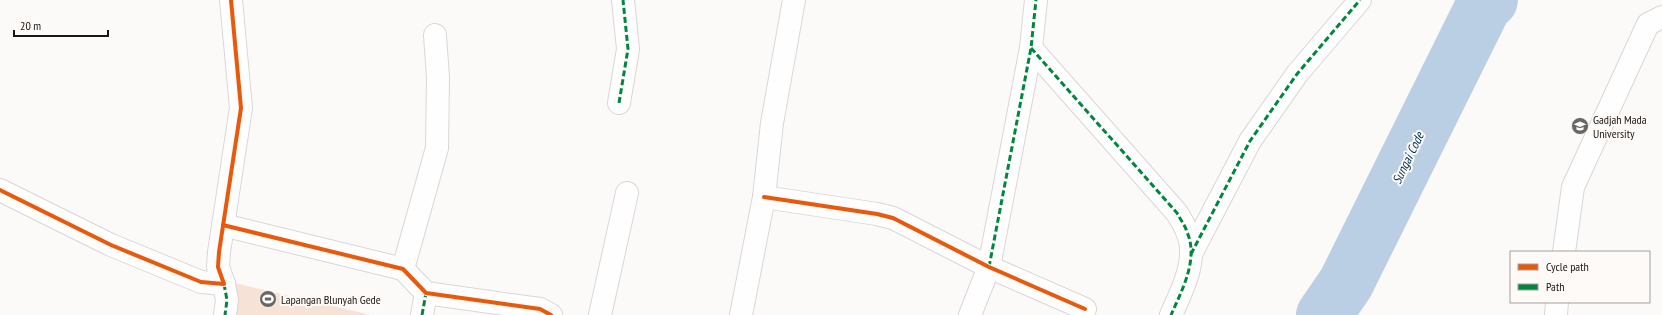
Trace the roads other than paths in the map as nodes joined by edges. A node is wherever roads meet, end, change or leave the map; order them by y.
1 (231, 0) edge
2 (623, 0) edge
3 (794, 0) edge
4 (1036, 0) edge
5 (1360, 0) edge
6 (1662, 16) edge
7 (436, 35) dead end
8 (1031, 48) junction
9 (619, 103) dead end
10 (0, 190) edge
11 (627, 192) dead end
12 (764, 197) junction
13 (223, 225) junction
14 (1564, 251) edge
15 (1191, 254) junction
16 (989, 267) junction
17 (402, 269) junction
18 (224, 284) junction
19 (426, 293) junction
20 (1557, 303) edge
21 (1086, 309) dead end
22 (225, 315) edge
23 (422, 315) edge
24 (551, 315) edge
25 (600, 315) edge
26 (741, 315) edge
27 (970, 315) edge
28 (1171, 315) edge
29 (1556, 315) edge

1 - 13 street
2 - 9 street
3 - 12 street
4 - 8 street
5 - 15 street
6 - 14 street
7 - 17 street
8 - 15 street
8 - 16 street
10 - 18 street
11 - 25 street
12 - 16 street
12 - 26 street
13 - 17 street
13 - 18 street
15 - 28 street
16 - 21 street
16 - 27 street
17 - 19 street
18 - 22 street
19 - 23 street
19 - 24 street
20 - 29 street

